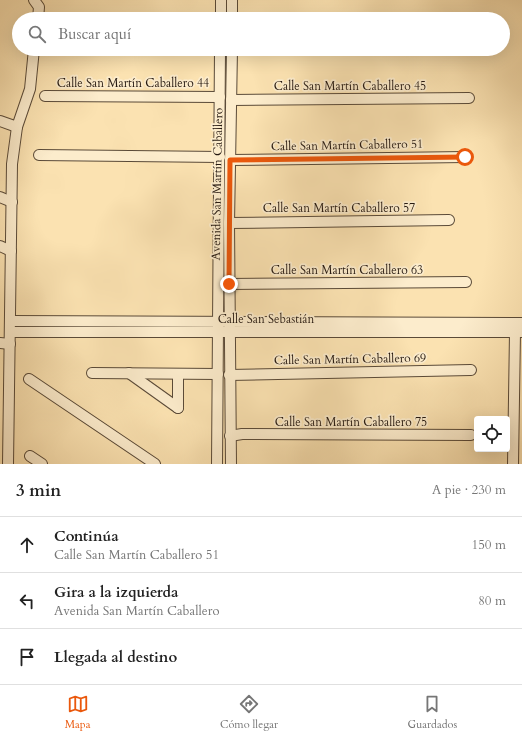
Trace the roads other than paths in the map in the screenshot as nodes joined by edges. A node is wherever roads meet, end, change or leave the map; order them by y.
1 (34, 0) edge
2 (221, 0) edge
3 (232, 0) edge
4 (39, 12) edge
5 (221, 12) edge
6 (232, 12) edge
7 (33, 56) edge
8 (220, 56) edge
9 (232, 56) edge
10 (45, 96) dead end
11 (220, 97) junction
12 (469, 98) dead end
13 (231, 100) junction
14 (0, 121) edge
15 (17, 127) junction
16 (39, 155) dead end
17 (465, 157) dead end
18 (225, 158) junction
19 (0, 197) edge
20 (12, 202) junction
21 (449, 220) dead end
22 (229, 222) junction
23 (0, 246) edge
24 (11, 251) junction
25 (466, 282) dead end
26 (229, 284) junction
27 (10, 321) junction
28 (522, 324) edge
29 (218, 328) junction
30 (229, 328) junction
31 (10, 332) junction
32 (519, 332) edge
33 (5, 344) edge
34 (471, 370) dead end
35 (92, 373) dead end
36 (129, 373) junction
37 (178, 374) junction
38 (218, 374) junction
39 (229, 374) junction
40 (29, 379) dead end
41 (5, 400) edge
42 (471, 435) dead end
43 (230, 436) junction
44 (30, 456) dead end
45 (8, 464) edge
46 (42, 464) edge
47 (156, 464) edge
48 (217, 464) edge
49 (231, 464) edge
50 (513, 464) edge

1 - 4 street
2 - 5 street
3 - 6 street
7 - 15 street
8 - 11 street, Avenida San Martín Caballero
9 - 13 street, Avenida San Martín Caballero
10 - 11 street, Calle San Martín Caballero 44
11 - 18 street, Avenida San Martín Caballero
12 - 13 street, Calle San Martín Caballero 45
13 - 18 street, Avenida San Martín Caballero
14 - 15 street
15 - 20 street
16 - 18 street, Calle San Martín Caballero 51
17 - 18 street, Calle San Martín Caballero 51
18 - 22 street, Avenida San Martín Caballero
18 - 29 street, Avenida San Martín Caballero
19 - 20 street
20 - 24 street
21 - 22 street, Calle San Martín Caballero 57
22 - 26 street, Avenida San Martín Caballero
23 - 24 street
24 - 27 street
25 - 26 street, Calle San Martín Caballero 63
26 - 30 street, Avenida San Martín Caballero
27 - 29 street, Calle San Sebastián
27 - 31 street
28 - 30 street, Calle San Sebastián
29 - 30 street, Calle San Sebastián
29 - 31 street, Calle San Sebastián
29 - 38 street, Avenida San Martín Caballero
30 - 32 street, Calle San Sebastián
30 - 39 street, Avenida San Martín Caballero
31 - 33 street
32 - 50 street
33 - 41 street
34 - 39 street, Calle San Martín Caballero 69
35 - 36 street
36 - 37 street
36 - 37 street
37 - 38 street
38 - 48 street, Avenida San Martín Caballero
39 - 43 street, Avenida San Martín Caballero
40 - 47 street
41 - 45 street
42 - 43 street, Calle San Martín Caballero 75
43 - 49 street, Avenida San Martín Caballero
44 - 46 street

